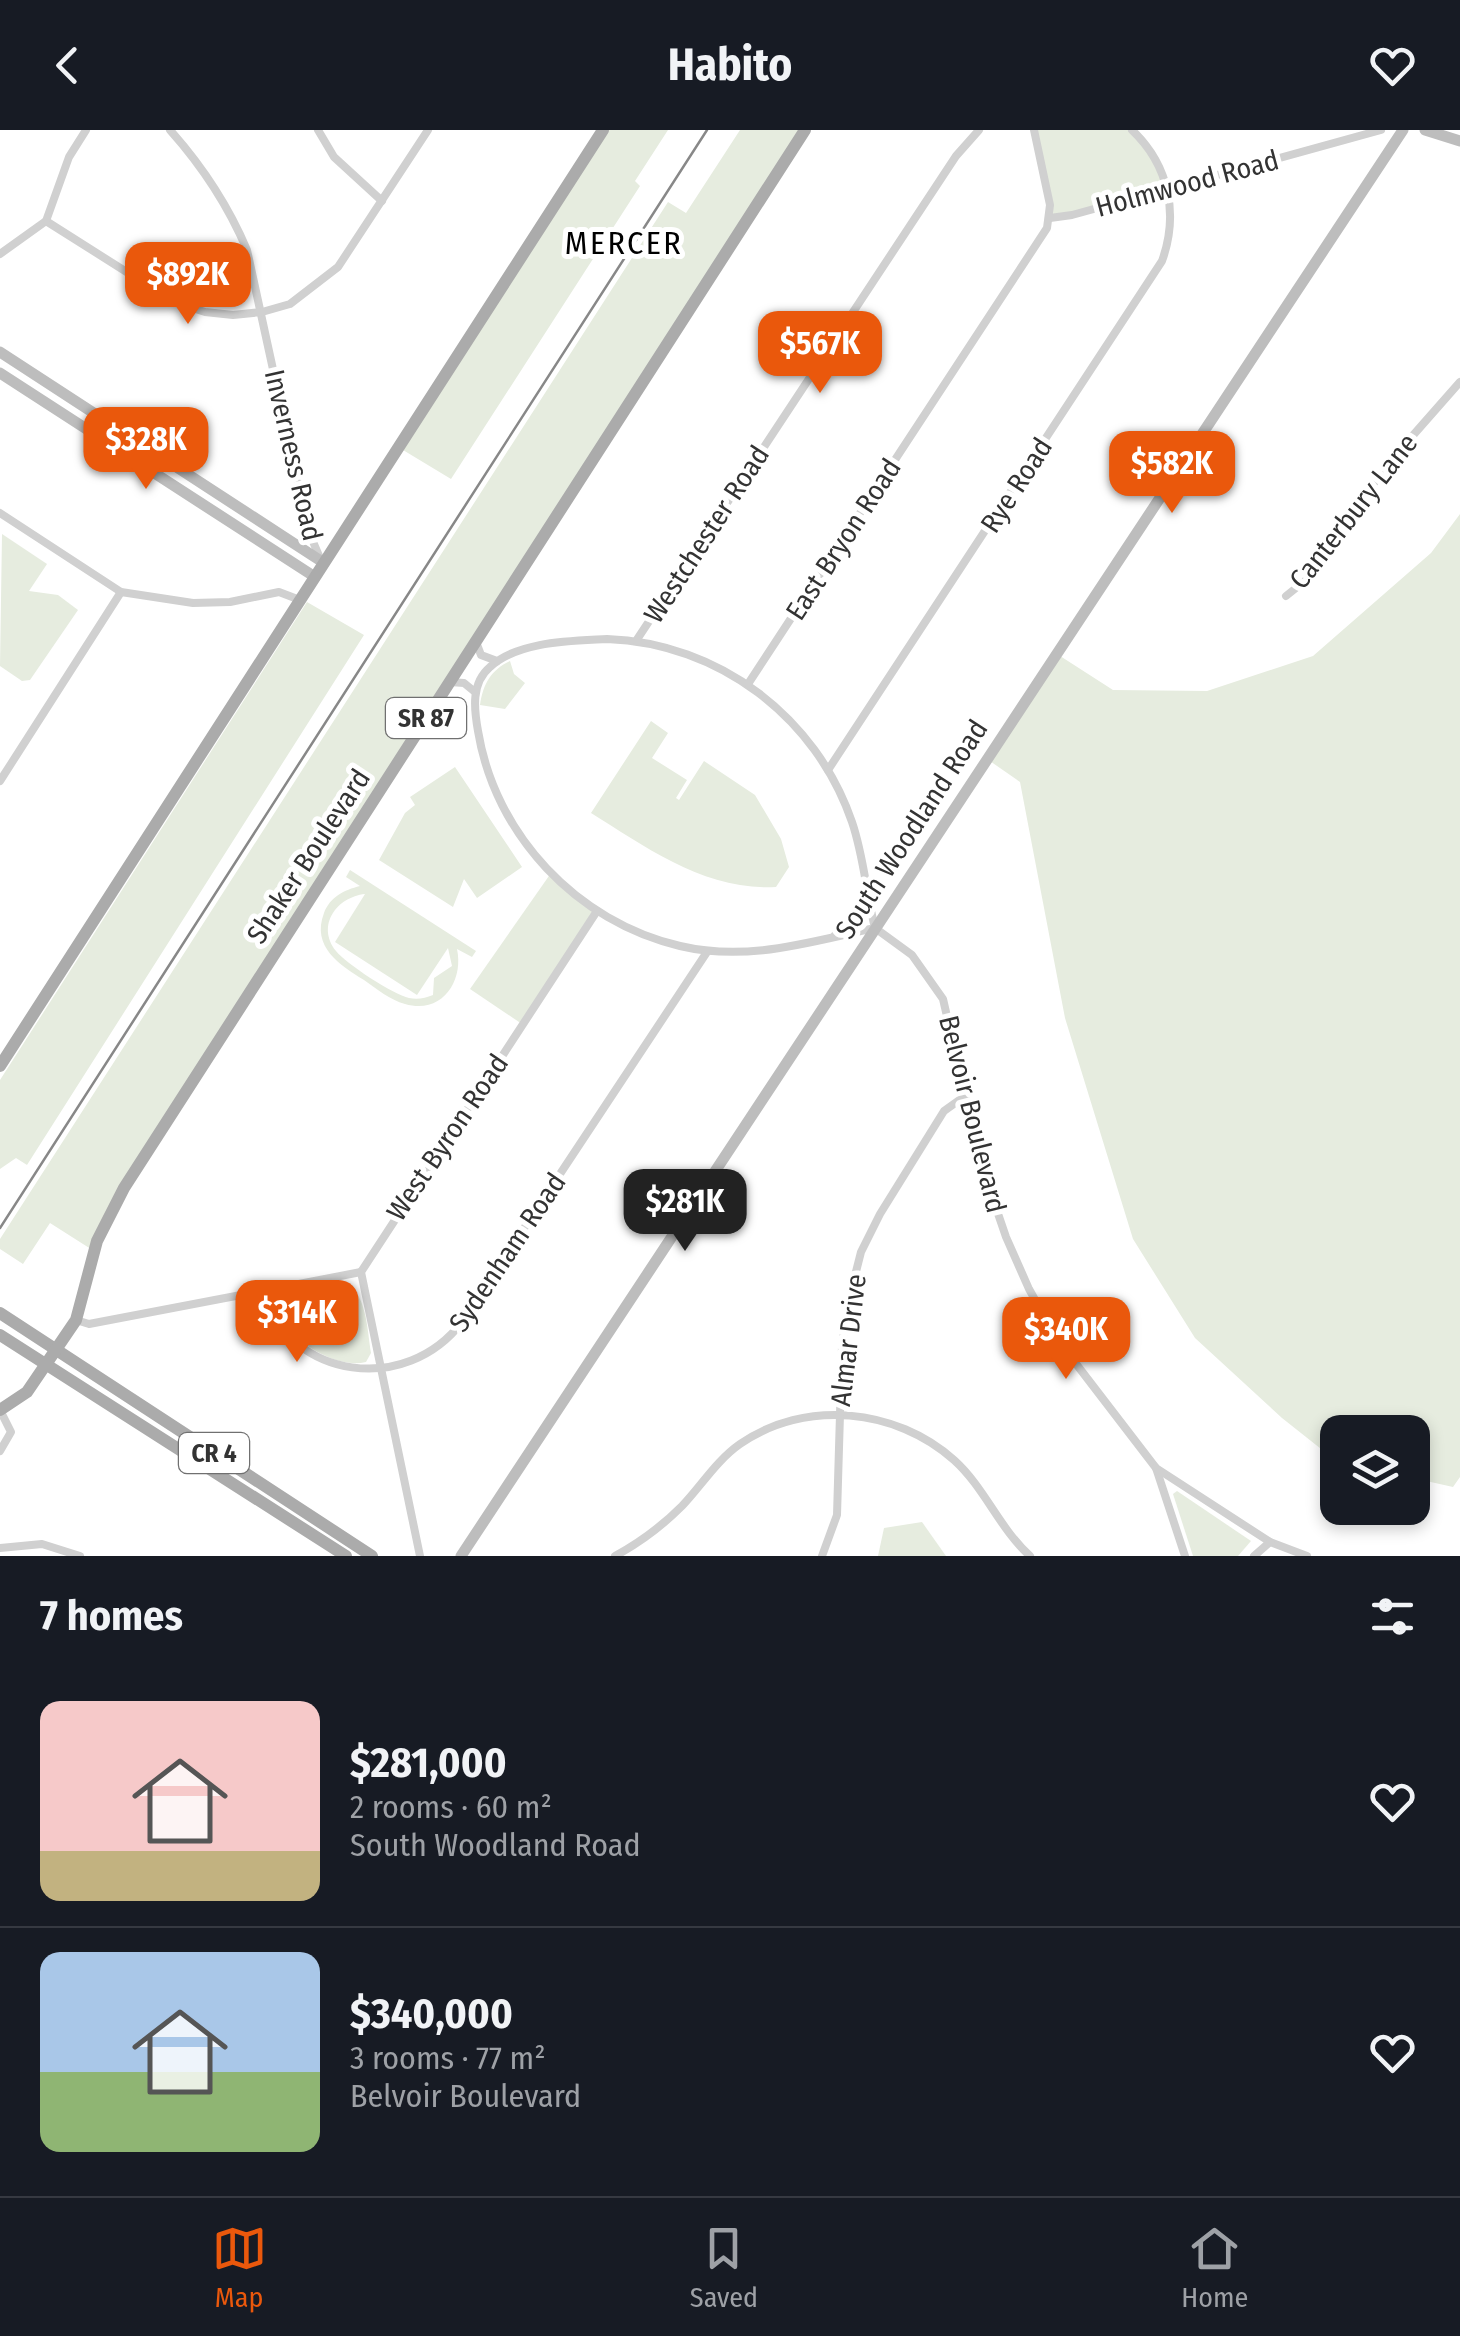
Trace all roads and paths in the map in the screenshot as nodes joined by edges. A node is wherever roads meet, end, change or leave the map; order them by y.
1 (86, 130) edge
2 (170, 130) edge
3 (318, 130) edge
4 (428, 130) edge
5 (603, 130) edge
6 (805, 130) edge
7 (979, 130) edge
8 (1034, 130) edge
9 (1132, 130) edge
10 (1381, 130) edge
11 (1403, 130) edge
12 (1425, 130) edge
13 (1460, 142) edge
14 (1168, 189) junction
15 (382, 202) junction
16 (1050, 218) junction
17 (46, 221) junction
18 (0, 254) edge
19 (262, 312) junction
20 (0, 352) edge
21 (0, 373) edge
22 (1460, 382) edge
23 (0, 514) edge
24 (297, 545) junction
25 (287, 558) junction
26 (324, 563) junction
27 (315, 577) junction
28 (121, 592) junction
29 (1286, 596) dead end
30 (300, 600) junction
31 (476, 641) junction
32 (636, 641) junction
33 (497, 662) junction
34 (450, 682) junction
35 (748, 684) junction
36 (475, 692) junction
37 (828, 770) junction
38 (0, 781) edge
39 (866, 888) junction
40 (598, 911) junction
41 (875, 928) junction
42 (832, 938) junction
43 (708, 952) junction
44 (0, 1066) edge
45 (965, 1096) junction
46 (360, 1272) junction
47 (262, 1292) junction
48 (0, 1313) edge
49 (76, 1320) junction
50 (0, 1334) edge
51 (57, 1351) junction
52 (47, 1364) junction
53 (380, 1369) junction
54 (0, 1410) edge
55 (838, 1412) junction
56 (0, 1451) edge
57 (1156, 1468) junction
58 (1270, 1542) junction
59 (0, 1548) edge
60 (80, 1556) edge
61 (346, 1556) edge
62 (372, 1556) edge
63 (420, 1556) edge
64 (461, 1556) edge
65 (614, 1556) edge
66 (822, 1556) edge
67 (1030, 1556) edge
68 (1185, 1556) edge
69 (1254, 1556) edge
70 (1307, 1556) edge

1 - 17 street
2 - 19 street, Inverness Road
3 - 15 street
4 - 15 street
5 - 26 main road
6 - 31 main road, Shaker Boulevard / SR 87
7 - 32 street, Westchester Road
8 - 16 street
9 - 14 street
10 - 14 street, Holmwood Road
11 - 41 street, South Woodland Road
12 - 13 street
14 - 16 street, Holmwood Road
14 - 37 street, Rye Road
15 - 19 street
16 - 35 street, East Bryon Road
17 - 18 street
17 - 19 street
19 - 26 street, Inverness Road
20 - 24 street
21 - 25 street
22 - 29 street, Canterbury Lane
23 - 28 street
24 - 25 street
24 - 26 street
25 - 27 street
26 - 27 main road
27 - 30 main road
28 - 30 street
28 - 38 street
30 - 44 main road
31 - 33 street
31 - 34 main road, Shaker Boulevard / SR 87
32 - 33 street
32 - 35 street
33 - 36 street
34 - 36 street
34 - 49 main road, Shaker Boulevard / SR 87
35 - 37 street
36 - 40 street
37 - 39 street
39 - 41 street
39 - 42 street
40 - 43 street
40 - 46 street, West Byron Road
41 - 42 street
41 - 45 street, Belvoir Boulevard
41 - 64 street, South Woodland Road
42 - 43 street
43 - 53 street, Sydenham Road
45 - 55 street, Almar Drive
45 - 57 street, Belvoir Boulevard
46 - 47 street
46 - 53 street
47 - 49 street
47 - 53 street
48 - 51 main road, CR 4
49 - 51 main road, Shaker Boulevard / SR 87
50 - 52 main road, CR 4
51 - 52 main road, Shaker Boulevard / SR 87
51 - 62 main road, CR 4
52 - 54 main road, Shaker Boulevard / SR 87
52 - 61 main road, CR 4
53 - 63 street
54 - 56 street
55 - 65 street
55 - 66 street, Almar Drive
55 - 67 street
57 - 58 street, Belvoir Boulevard
57 - 68 street
58 - 69 street
58 - 70 street, Belvoir Boulevard
59 - 60 street

